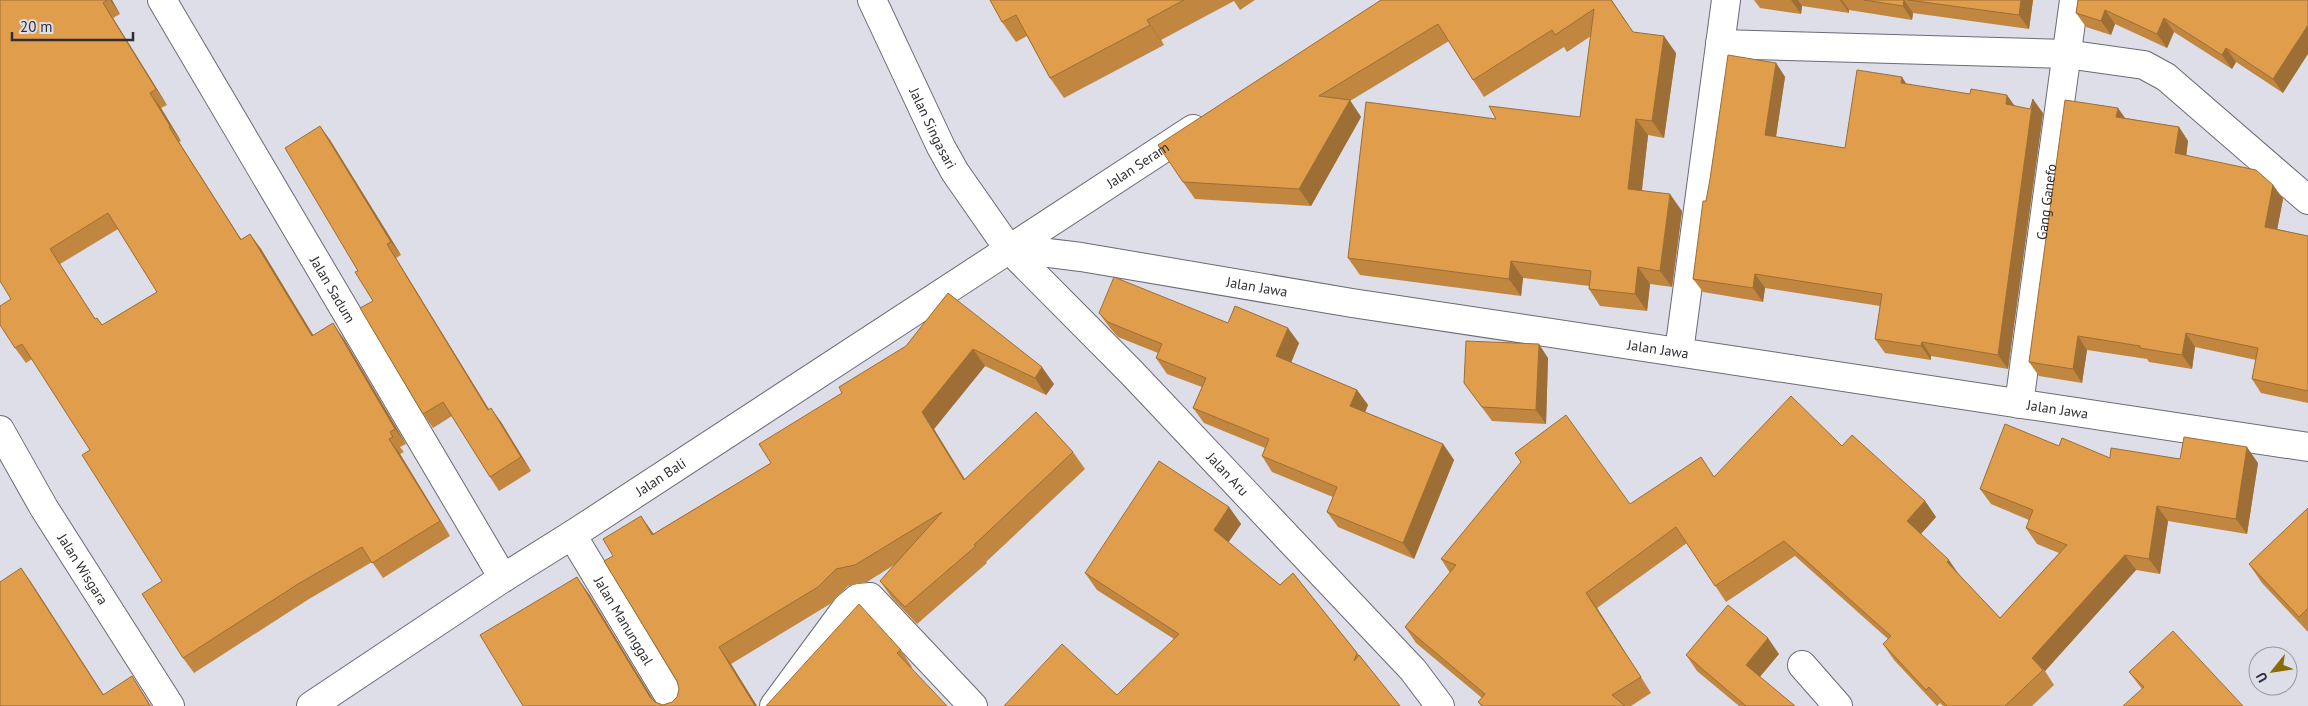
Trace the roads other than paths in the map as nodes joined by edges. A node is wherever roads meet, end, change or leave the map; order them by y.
1 (162, 0) edge
2 (872, 0) edge
3 (1726, 0) edge
4 (2074, 0) edge
5 (1720, 44) junction
6 (2066, 54) junction
7 (1215, 115) edge
8 (2308, 200) edge
9 (1008, 248) junction
10 (1679, 352) junction
11 (2020, 404) junction
12 (0, 430) edge
13 (2308, 447) edge
14 (572, 535) junction
15 (503, 578) junction
16 (1802, 665) dead end
17 (170, 706) edge
18 (311, 706) edge
19 (675, 706) edge
20 (774, 706) edge
21 (973, 706) edge
22 (1440, 706) edge
23 (1838, 706) edge

1 - 15 street, Jalan Sadum
2 - 9 street, Jalan Singasari
3 - 5 street
4 - 6 street, Gang Ganefo
5 - 6 street
5 - 10 street
6 - 8 street
6 - 11 street, Gang Ganefo
7 - 9 street, Jalan Seram
9 - 10 street, Jalan Jawa
9 - 14 street, Jalan Bali
9 - 22 street, Jalan Aru
10 - 11 street, Jalan Jawa
11 - 13 street, Jalan Jawa
12 - 17 street, Jalan Wisgara
14 - 15 street, Jalan Bali
14 - 19 street, Jalan Manunggal
15 - 18 street, Jalan Bali
16 - 23 street
20 - 21 street

